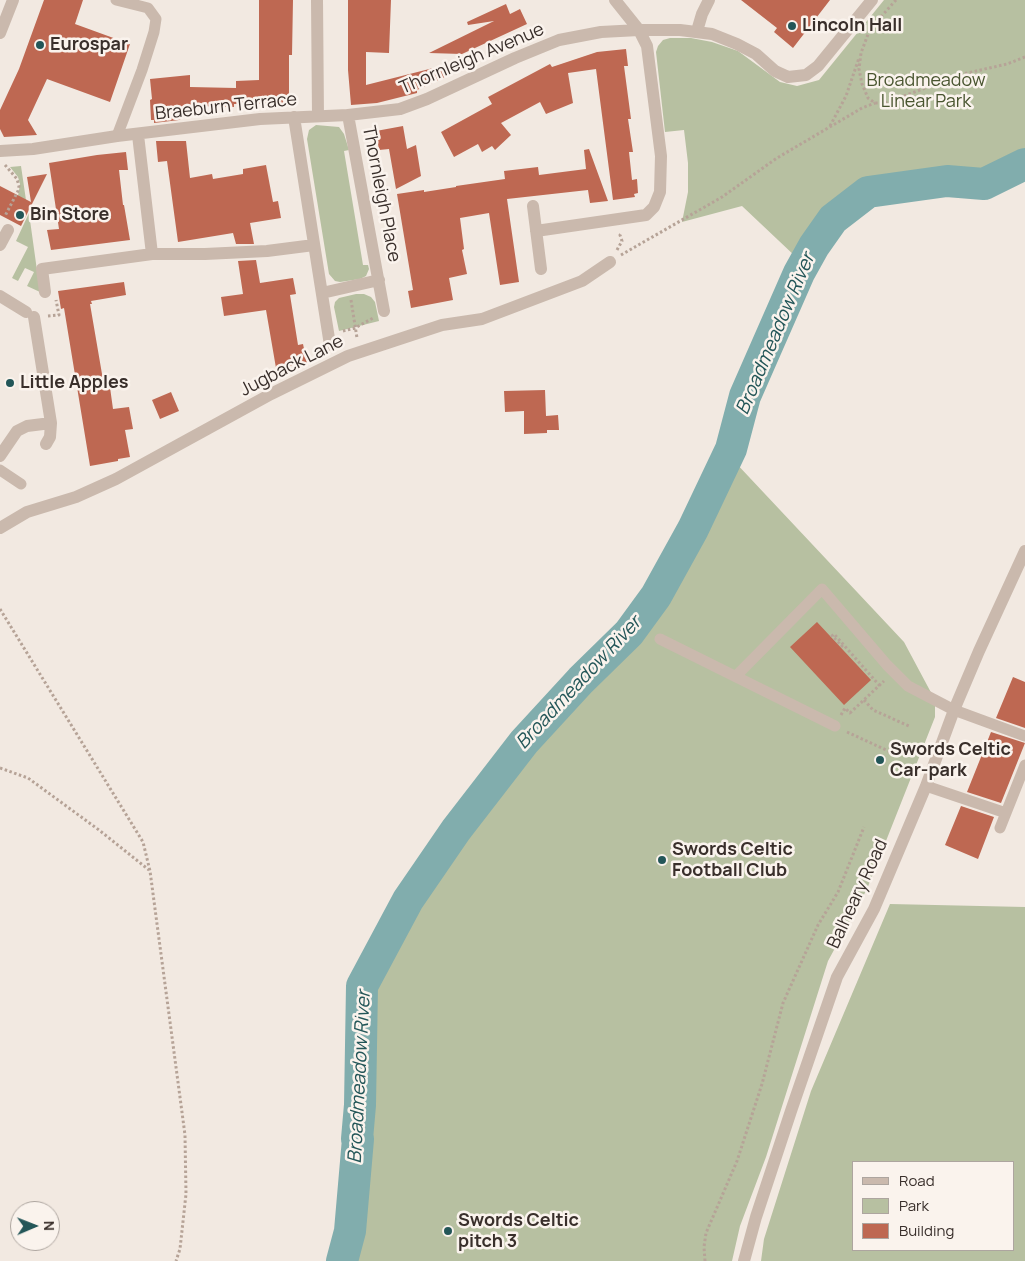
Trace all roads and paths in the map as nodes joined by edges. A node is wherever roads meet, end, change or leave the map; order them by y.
1 (13, 0) edge
2 (116, 0) edge
3 (317, 0) edge
4 (615, 0) edge
5 (709, 0) edge
6 (872, 0) edge
7 (896, 0) edge
8 (639, 30) junction
9 (698, 31) junction
10 (0, 33) edge
11 (861, 53) junction
12 (1025, 57) edge
13 (875, 103) junction
14 (348, 115) junction
15 (318, 116) junction
16 (294, 117) junction
17 (830, 127) junction
18 (138, 135) junction
19 (117, 136) junction
20 (1, 151) edge
21 (533, 206) dead end
22 (8, 230) joint
23 (536, 231) junction
24 (0, 245) edge
25 (314, 245) junction
26 (152, 254) junction
27 (610, 262) joint
28 (541, 269) dead end
29 (379, 280) junction
30 (349, 286) junction
31 (45, 292) dead end
32 (322, 293) junction
33 (0, 296) edge
34 (384, 311) joint
35 (355, 328) junction
36 (329, 339) joint
37 (361, 351) junction
38 (51, 424) junction
39 (46, 444) dead end
40 (0, 456) edge
41 (0, 470) edge
42 (21, 484) dead end
43 (0, 528) edge
44 (1025, 551) edge
45 (0, 609) edge
46 (660, 638) dead end
47 (841, 647) dead end
48 (892, 670) junction
49 (736, 676) junction
50 (880, 686) junction
51 (864, 700) junction
52 (954, 710) junction
53 (835, 726) junction
54 (909, 726) dead end
55 (1025, 736) edge
56 (896, 755) dead end
57 (1025, 765) edge
58 (0, 768) edge
59 (926, 786) junction
60 (1006, 813) junction
61 (864, 827) dead end
62 (1000, 828) dead end
63 (150, 871) junction
64 (176, 1261) edge
65 (705, 1261) edge
66 (744, 1261) edge

1 - 10 street
2 - 19 lane
3 - 15 street
4 - 8 street
5 - 9 street
6 - 9 street, Thornleigh Avenue
7 - 11 path
8 - 9 street, Thornleigh Avenue
8 - 14 street, Thornleigh Avenue
8 - 23 street
11 - 13 path
11 - 17 path
12 - 13 path
13 - 17 path
14 - 15 street, Thornleigh Avenue
14 - 29 street, Thornleigh Place
15 - 16 street, Braeburn Terrace
16 - 18 street, Braeburn Terrace
16 - 25 street
17 - 27 path
18 - 19 street
18 - 26 street
19 - 20 street
20 - 22 path
21 - 23 street
22 - 24 street
23 - 28 street
25 - 26 street
25 - 32 street
26 - 31 street
27 - 37 street, Jugback Lane
29 - 30 street, Thornleigh Place
29 - 34 street, Thornleigh Place
30 - 32 street, Thornleigh Place
30 - 35 path
32 - 36 street
33 - 38 street
34 - 35 path
35 - 36 path
35 - 37 path
37 - 43 street, Jugback Lane
38 - 39 street
38 - 40 street
41 - 42 lane
44 - 52 street, Balheary Road
45 - 63 path
46 - 49 lane
47 - 50 path
48 - 49 lane
48 - 50 path
48 - 52 lane
49 - 53 lane
50 - 51 path
51 - 53 path
51 - 54 path
52 - 55 lane
52 - 59 street, Balheary Road
53 - 56 path
57 - 60 lane
58 - 63 path
59 - 60 lane
59 - 66 street, Balheary Road
60 - 62 lane
61 - 65 path
63 - 64 path

